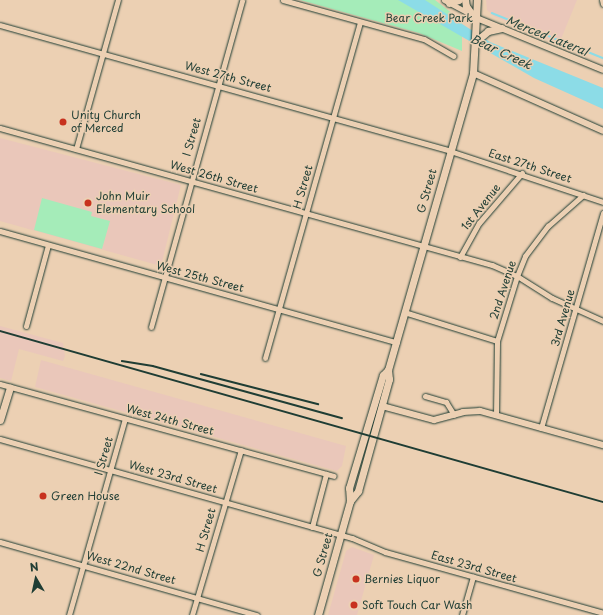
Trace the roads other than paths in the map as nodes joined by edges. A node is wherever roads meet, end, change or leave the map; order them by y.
1 (118, 0) edge
2 (242, 0) edge
3 (283, 0) edge
4 (459, 0) edge
5 (466, 0) edge
6 (477, 0) edge
7 (602, 0) edge
8 (447, 2) edge
9 (603, 4) edge
10 (474, 17) junction
11 (360, 22) junction
12 (0, 25) edge
13 (502, 28) junction
14 (475, 43) junction
15 (103, 54) junction
16 (453, 56) dead end
17 (602, 67) edge
18 (473, 73) junction
19 (218, 84) junction
20 (333, 117) junction
21 (0, 128) edge
22 (603, 131) edge
23 (76, 149) junction
24 (450, 151) junction
25 (522, 173) junction
26 (190, 181) junction
27 (583, 195) junction
28 (603, 202) edge
29 (603, 213) edge
30 (306, 214) junction
31 (0, 231) edge
32 (48, 245) junction
33 (422, 247) junction
34 (460, 257) junction
35 (516, 276) junction
36 (164, 278) junction
37 (279, 309) junction
38 (576, 310) junction
39 (404, 312) junction
40 (603, 322) edge
41 (26, 326) dead end
42 (151, 327) dead end
43 (497, 341) junction
44 (396, 342) junction
45 (265, 358) dead end
46 (388, 370) junction
47 (0, 384) edge
48 (10, 387) junction
49 (424, 396) dead end
50 (382, 406) junction
51 (454, 415) junction
52 (496, 415) junction
53 (125, 419) junction
54 (0, 420) edge
55 (541, 428) junction
56 (0, 439) edge
57 (603, 445) edge
58 (241, 450) junction
59 (111, 470) junction
60 (326, 474) junction
61 (334, 476) dead end
62 (350, 501) junction
63 (225, 502) junction
64 (312, 527) junction
65 (340, 535) junction
66 (0, 542) edge
67 (83, 565) junction
68 (473, 577) junction
69 (197, 597) junction
70 (603, 613) edge
71 (69, 615) edge
72 (192, 615) edge
73 (257, 615) edge
74 (318, 615) edge
75 (462, 615) edge

1 - 15 street
2 - 19 street, I Street
3 - 11 street
4 - 8 main road
5 - 10 main road, G Street
6 - 10 main road, G Street
7 - 9 street
8 - 10 street
10 - 13 street
10 - 14 main road, G Street
11 - 16 street
11 - 20 street, H Street
12 - 15 street, West 27th Street
13 - 14 main road
13 - 17 street
14 - 18 main road, G Street
15 - 19 street, West 27th Street
15 - 23 street
18 - 22 street
18 - 24 main road, G Street
19 - 20 street, West 27th Street
19 - 26 street, I Street
20 - 24 street, West 27th Street
20 - 30 street, H Street
21 - 23 street, West 26th Street
23 - 26 street, West 26th Street
24 - 25 street, East 27th Street
24 - 33 main road, G Street
25 - 27 street, East 27th Street
25 - 34 street, 1st Avenue
26 - 30 street, West 26th Street
26 - 36 street, I Street
27 - 28 street, East 27th Street
27 - 35 street, 2nd Avenue
29 - 38 street, 3rd Avenue
30 - 33 street, West 26th Street
30 - 37 street, H Street
31 - 32 street, West 25th Street
32 - 36 street, West 25th Street
32 - 41 street
33 - 34 street, West 26th Street
33 - 39 main road, G Street
34 - 35 street, West 26th Street
35 - 38 street, West 26th Street
35 - 43 street, 2nd Avenue
36 - 37 street, West 25th Street
36 - 42 street, I Street
37 - 44 street, West 25th Street
37 - 45 street, H Street
38 - 40 street, West 26th Street
38 - 55 street, 3rd Avenue
39 - 43 street
39 - 44 main road, G Street
43 - 52 street, 2nd Avenue
44 - 46 main road, G Street
46 - 50 main road, G Street
46 - 62 main road, G Street
47 - 48 street, West 24th Street
48 - 53 street, West 24th Street
48 - 54 main road
49 - 51 street
50 - 51 street
50 - 62 main road, G Street
51 - 52 street
52 - 55 street
53 - 58 street, West 24th Street
53 - 59 street, I Street
55 - 57 street
56 - 59 street, West 23rd Street
58 - 60 street, West 24th Street
58 - 63 street, H Street
59 - 63 street, West 23rd Street
59 - 67 street, I Street
60 - 61 street, West 24th Street
60 - 64 street
62 - 65 main road, G Street
63 - 64 street, West 23rd Street
63 - 69 street, H Street
64 - 65 street, West 23rd Street
65 - 68 street, East 23rd Street
65 - 74 main road, G Street
66 - 67 street, West 22nd Street
67 - 69 street, West 22nd Street
67 - 71 street, I Street
68 - 70 street, East 23rd Street
68 - 75 street
69 - 72 street, H Street
69 - 73 street, West 22nd Street

